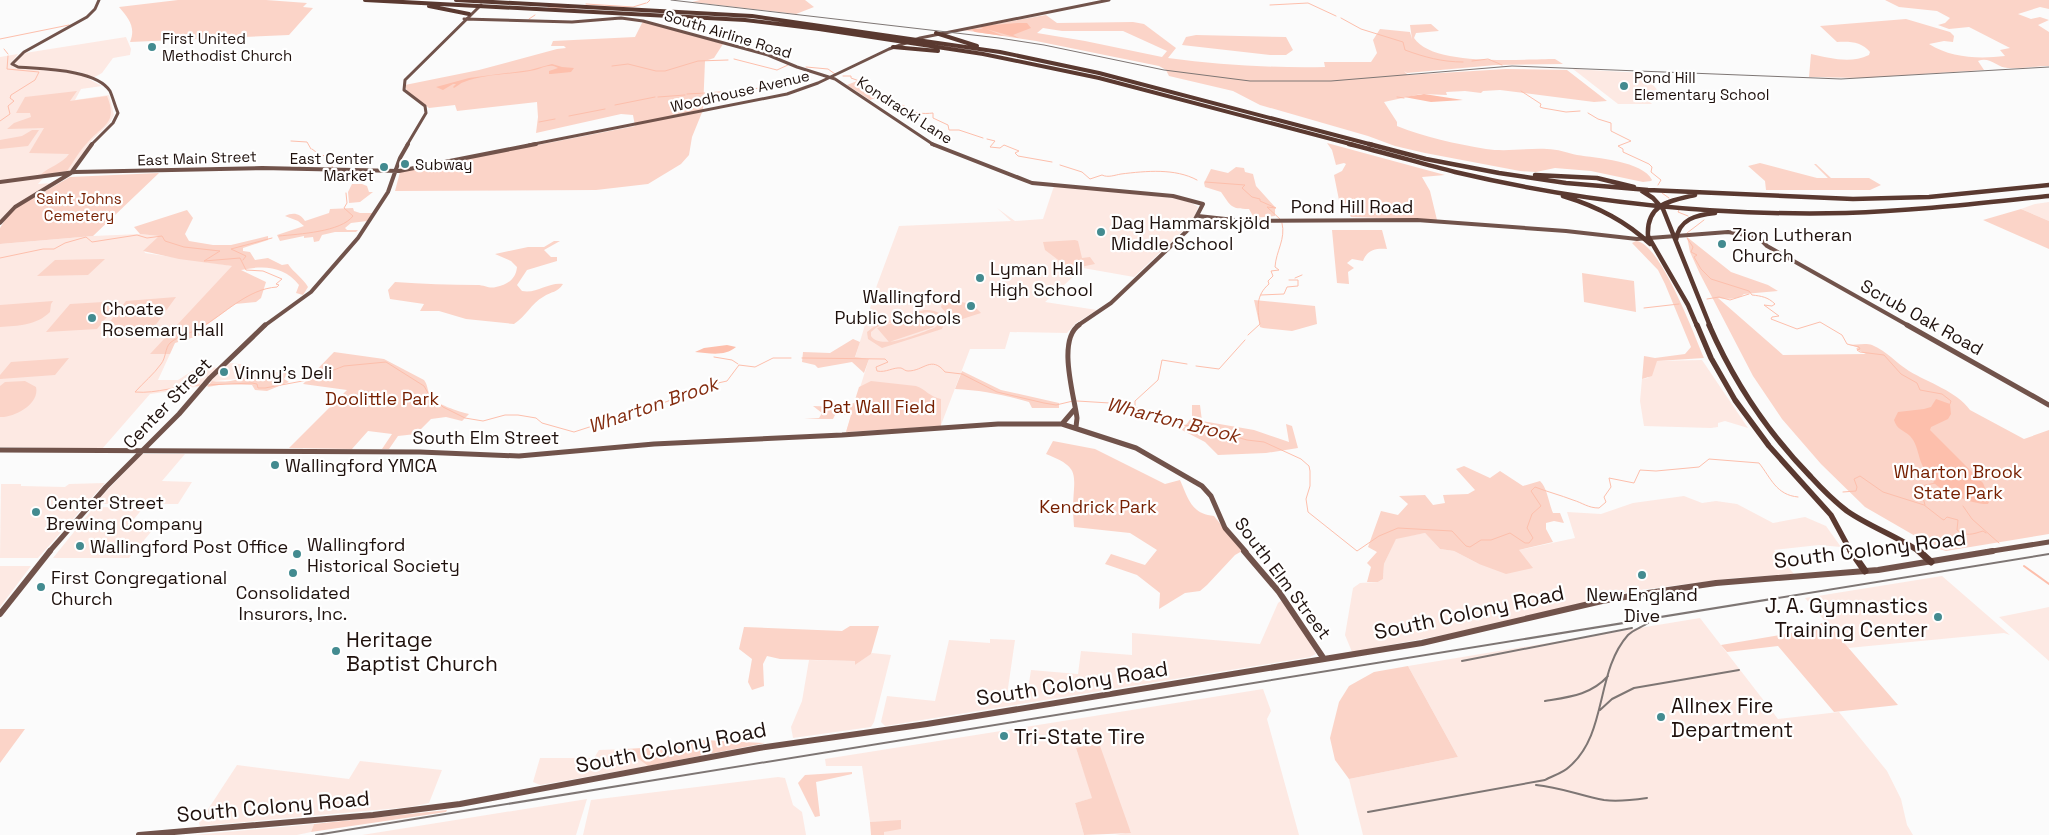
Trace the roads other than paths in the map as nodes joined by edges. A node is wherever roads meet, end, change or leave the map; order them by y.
1 (99, 0) edge
2 (365, 0) edge
3 (456, 0) edge
4 (487, 0) edge
5 (1109, 0) edge
6 (400, 2) junction
7 (469, 14) junction
8 (464, 19) junction
9 (936, 33) junction
10 (893, 47) junction
11 (1008, 54) junction
12 (986, 55) junction
13 (833, 78) junction
14 (1473, 168) junction
15 (395, 172) junction
16 (71, 173) junction
17 (0, 182) edge
18 (2049, 185) edge
19 (1540, 189) junction
20 (1723, 194) junction
21 (2049, 196) edge
22 (1735, 212) junction
23 (1198, 216) junction
24 (0, 223) edge
25 (1758, 237) joint
26 (1675, 238) junction
27 (1648, 240) junction
28 (2049, 405) edge
29 (1074, 407) junction
30 (1062, 424) junction
31 (1076, 427) junction
32 (0, 450) edge
33 (142, 452) junction
34 (2049, 542) edge
35 (1931, 562) junction
36 (1865, 572) junction
37 (0, 614) edge
38 (1324, 659) junction
39 (139, 835) edge

1 - 16 main road
2 - 6 highway
3 - 11 highway
4 - 7 main road
5 - 9 main road, Woodhouse Avenue
6 - 7 highway
6 - 12 highway
7 - 8 main road
8 - 13 main road, South Airline Road
8 - 15 main road, Center Street
9 - 10 main road, Woodhouse Avenue
9 - 11 highway
10 - 12 highway
10 - 13 main road, Woodhouse Avenue
11 - 14 highway
12 - 19 highway
13 - 15 main road, Woodhouse Avenue
13 - 23 main road, Kondracki Lane
14 - 20 highway
14 - 26 highway
15 - 16 main road, East Main Street
15 - 33 main road, Center Street
16 - 17 main road, East Main Street
16 - 24 main road
18 - 20 highway
19 - 22 highway
19 - 27 highway
20 - 27 highway
21 - 22 highway
22 - 26 highway
23 - 25 main road, Pond Hill Road
23 - 29 main road
25 - 28 main road, Scrub Oak Road
26 - 35 highway
27 - 36 highway
29 - 30 main road
29 - 31 main road
30 - 31 main road, South Elm Street
30 - 33 main road, South Elm Street
31 - 38 main road, South Elm Street
32 - 33 main road, South Elm Street
33 - 37 main road, Center Street
34 - 35 main road, South Colony Road
35 - 36 main road, South Colony Road
36 - 38 main road, South Colony Road
38 - 39 main road, South Colony Road

